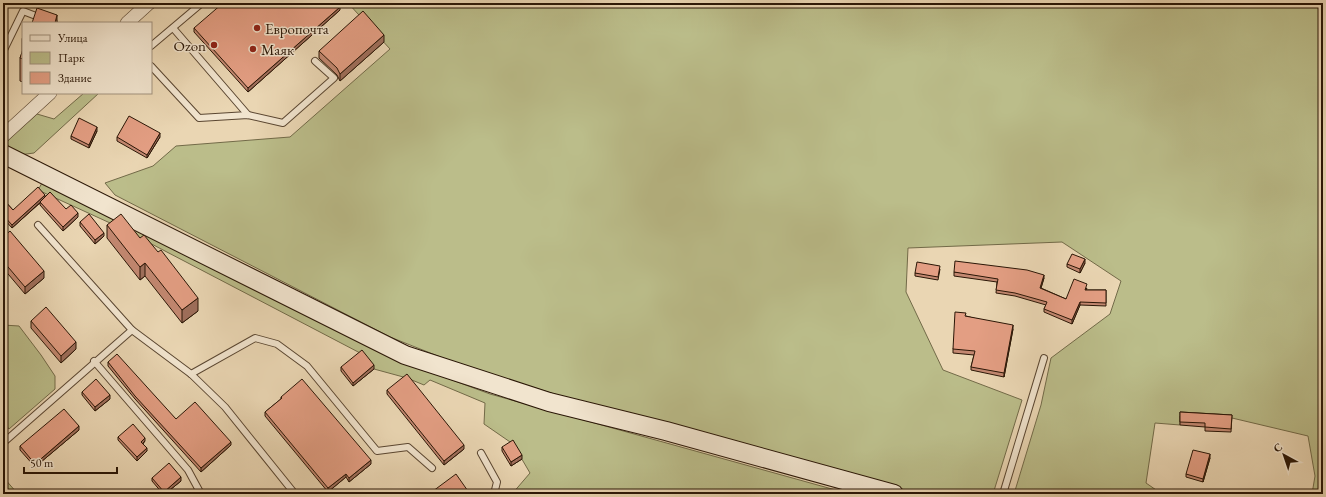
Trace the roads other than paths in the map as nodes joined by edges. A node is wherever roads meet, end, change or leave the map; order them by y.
1 (150, 3) edge
2 (202, 3) edge
3 (52, 22) edge
4 (128, 22) edge
5 (173, 28) junction
6 (152, 45) edge
7 (3, 52) edge
8 (315, 61) dead end
9 (152, 67) edge
10 (49, 94) edge
11 (248, 115) junction
12 (3, 136) edge
13 (3, 154) edge
14 (38, 225) dead end
15 (132, 330) junction
16 (1044, 358) dead end
17 (94, 361) junction
18 (191, 374) junction
19 (4, 440) edge
20 (481, 452) dead end
21 (432, 468) dead end
22 (201, 494) edge
23 (294, 494) edge
24 (494, 494) edge
25 (894, 494) edge
26 (1003, 494) edge

1 - 4 street
2 - 5 lane
3 - 7 lane
5 - 6 lane
5 - 11 lane
8 - 11 lane
9 - 11 lane
10 - 12 street
13 - 25 street
14 - 15 lane
15 - 17 lane
15 - 18 lane
16 - 26 lane
17 - 19 lane
17 - 22 lane
18 - 21 lane
18 - 23 lane
20 - 24 lane

